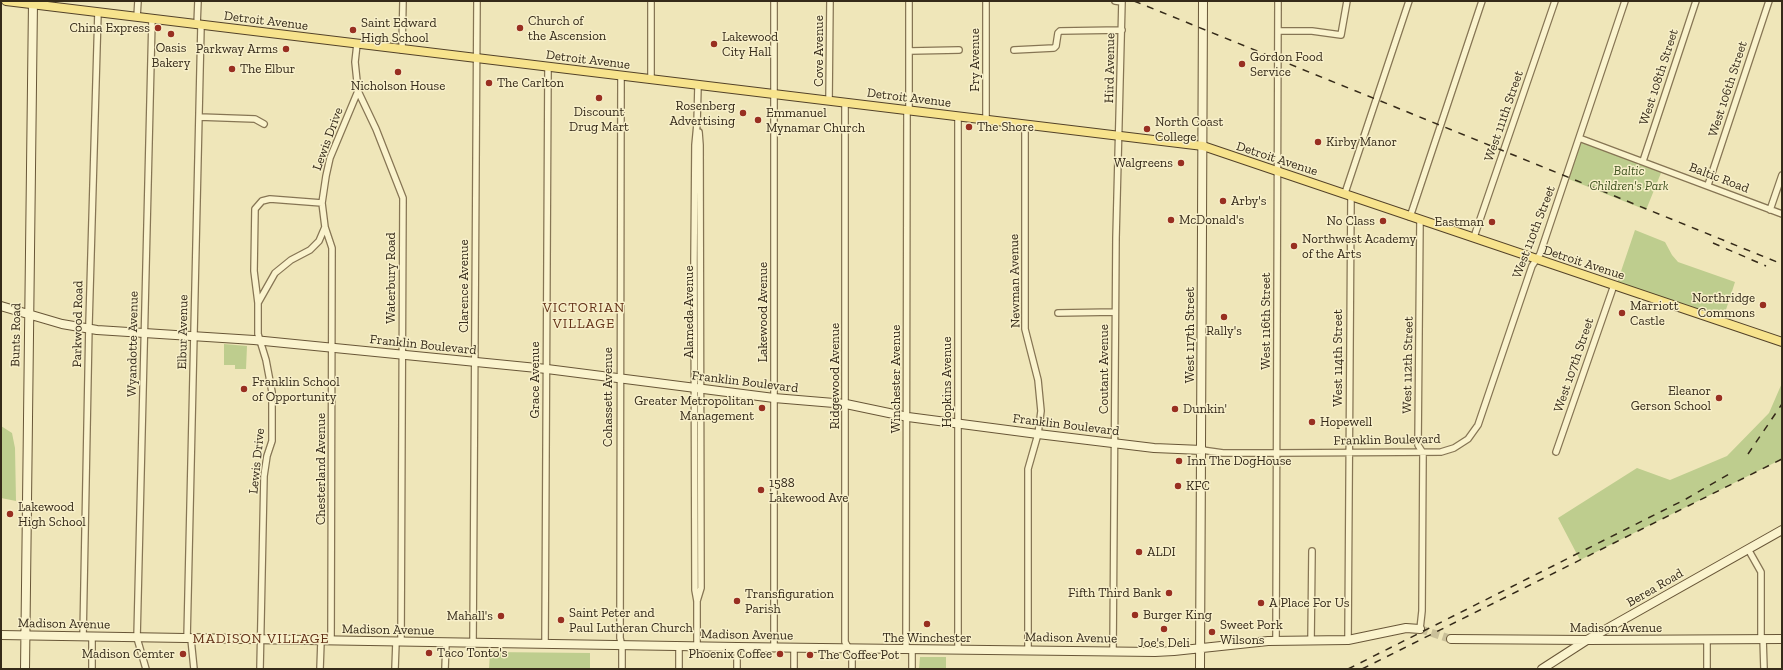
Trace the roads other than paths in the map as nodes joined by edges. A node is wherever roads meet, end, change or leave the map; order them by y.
1 (6, 1) edge
2 (138, 1) edge
3 (198, 1) edge
4 (403, 1) edge
5 (477, 1) edge
6 (651, 1) edge
7 (774, 1) edge
8 (830, 1) edge
9 (910, 1) edge
10 (986, 1) edge
11 (1115, 1) edge
12 (1203, 1) edge
13 (1278, 1) edge
14 (1347, 1) edge
15 (1409, 1) edge
16 (1482, 1) edge
17 (1555, 1) edge
18 (1625, 1) edge
19 (1696, 1) edge
20 (1769, 1) edge
21 (1122, 2) edge
22 (33, 3) edge
23 (98, 12) junction
24 (137, 17) junction
25 (152, 19) junction
26 (199, 25) junction
27 (1122, 30) junction
28 (1278, 31) junction
29 (357, 44) junction
30 (402, 50) junction
31 (958, 50) dead end
32 (1014, 50) dead end
33 (910, 51) junction
34 (476, 58) junction
35 (548, 67) junction
36 (621, 76) junction
37 (650, 80) junction
38 (698, 86) junction
39 (358, 91) junction
40 (774, 94) junction
41 (829, 101) junction
42 (845, 103) junction
43 (908, 110) junction
44 (958, 116) junction
45 (199, 117) junction
46 (986, 120) junction
47 (264, 124) dead end
48 (1025, 124) junction
49 (1119, 136) junction
50 (1579, 138) junction
51 (1204, 146) junction
52 (1643, 161) junction
53 (1277, 172) junction
54 (1782, 175) edge
55 (1708, 185) junction
56 (1348, 194) junction
57 (322, 203) junction
58 (1770, 210) junction
59 (1782, 214) edge
60 (1410, 216) junction
61 (1420, 220) junction
62 (325, 227) junction
63 (1474, 237) junction
64 (319, 241) junction
65 (331, 243) junction
66 (1537, 260) junction
67 (255, 282) junction
68 (269, 284) junction
69 (1614, 285) junction
70 (258, 303) junction
71 (1, 306) edge
72 (1115, 312) junction
73 (1058, 313) dead end
74 (28, 314) junction
75 (88, 328) junction
76 (145, 334) junction
77 (194, 335) junction
78 (259, 341) junction
79 (1782, 342) edge
80 (332, 348) junction
81 (402, 355) junction
82 (474, 362) junction
83 (546, 369) junction
84 (619, 378) junction
85 (697, 389) junction
86 (774, 398) junction
87 (846, 404) junction
88 (908, 417) junction
89 (958, 424) junction
90 (1478, 425) joint
91 (1038, 434) junction
92 (1114, 444) junction
93 (1202, 450) junction
94 (1423, 452) junction
95 (1556, 452) dead end
96 (1276, 453) junction
97 (1348, 453) junction
98 (1782, 530) edge
99 (1748, 549) junction
100 (1312, 551) dead end
101 (1420, 629) joint
102 (1, 635) edge
103 (25, 636) junction
104 (83, 637) junction
105 (92, 637) junction
106 (137, 638) junction
107 (1782, 638) edge
108 (189, 639) junction
109 (1450, 639) tunnel mouth
110 (1707, 639) junction
111 (1762, 639) junction
112 (261, 640) junction
113 (1348, 640) junction
114 (1587, 640) junction
115 (321, 641) junction
116 (1276, 641) junction
117 (1311, 641) junction
118 (331, 642) junction
119 (398, 642) junction
120 (446, 643) junction
121 (473, 644) junction
122 (545, 644) junction
123 (622, 646) junction
124 (679, 646) junction
125 (697, 646) junction
126 (737, 648) junction
127 (774, 648) junction
128 (794, 648) junction
129 (848, 648) junction
130 (1200, 648) junction
131 (909, 649) junction
132 (958, 649) junction
133 (1028, 650) junction
134 (1113, 651) junction
135 (24, 669) edge
136 (92, 669) edge
137 (146, 669) edge
138 (194, 669) edge
139 (260, 669) edge
140 (320, 669) edge
141 (395, 669) edge
142 (445, 669) edge
143 (622, 669) edge
144 (679, 669) edge
145 (737, 669) edge
146 (794, 669) edge
147 (852, 669) edge
148 (912, 669) edge
149 (1200, 669) edge
150 (1542, 669) edge
151 (1707, 669) edge
152 (1764, 669) edge

1 - 22 main road, Detroit Avenue
2 - 24 street
3 - 26 street, Elbur Avenue
4 - 30 street
5 - 34 street, Clarence Avenue
6 - 37 street
7 - 40 street, Lakewood Avenue
8 - 41 street, Cove Avenue
9 - 33 street, Winchester Avenue
10 - 46 street, Fry Avenue
11 - 21 street
12 - 51 main road, West 117th Street
13 - 28 street, West 116th Street
14 - 28 street
15 - 56 street, West 114th Street
16 - 60 street
17 - 63 street, West 111th Street
18 - 50 street, West 110th Street
19 - 52 street, West 108th Street
20 - 55 street, West 106th Street
21 - 27 street, Hird Avenue
22 - 23 main road, Detroit Avenue
22 - 74 main road, Bunts Road
23 - 24 main road, Detroit Avenue
23 - 75 street, Parkwood Road
24 - 25 main road, Detroit Avenue
25 - 26 main road, Detroit Avenue
25 - 76 street, Wyandotte Avenue
26 - 29 main road, Detroit Avenue
26 - 45 street, Elbur Avenue
27 - 32 street
27 - 49 street, Hird Avenue
28 - 53 street, West 116th Street
29 - 30 main road, Detroit Avenue
29 - 39 street, Waterbury Road
30 - 34 main road, Detroit Avenue
31 - 33 street
33 - 43 street, Winchester Avenue
34 - 35 main road, Detroit Avenue
34 - 82 street, Clarence Avenue
35 - 36 main road, Detroit Avenue
35 - 83 street, Grace Avenue
36 - 37 main road, Detroit Avenue
36 - 84 street, Cohassett Avenue
37 - 38 main road, Detroit Avenue
38 - 40 main road, Detroit Avenue
38 - 85 street, Alameda Avenue
39 - 57 street, Lewis Drive
39 - 81 street, Waterbury Road
40 - 41 main road, Detroit Avenue
40 - 86 street, Lakewood Avenue
41 - 42 main road, Detroit Avenue
42 - 43 main road, Detroit Avenue
42 - 87 street, Ridgewood Avenue
43 - 44 main road, Detroit Avenue
43 - 88 street, Winchester Avenue
44 - 46 main road, Detroit Avenue
44 - 89 street, Hopkins Avenue
45 - 47 street
45 - 77 street, Elbur Avenue
46 - 48 main road, Detroit Avenue
48 - 49 main road, Detroit Avenue
48 - 91 street, Newman Avenue
49 - 51 main road, Detroit Avenue
49 - 72 street, Coutant Avenue
50 - 52 street, Baltic Road
50 - 66 street, West 110th Street
51 - 53 main road, Detroit Avenue
51 - 93 main road, West 117th Street
52 - 55 street, Baltic Road
53 - 56 main road, Detroit Avenue
53 - 96 street, West 116th Street
54 - 58 street
55 - 58 street, Baltic Road
56 - 60 main road, Detroit Avenue
56 - 97 street, West 114th Street
57 - 62 street, Lewis Drive
57 - 67 street
58 - 59 street, Baltic Road
60 - 61 main road, Detroit Avenue
61 - 63 main road, Detroit Avenue
61 - 94 street, West 112th Street
62 - 64 street, Lewis Drive
62 - 65 street, Chesterland Avenue
63 - 66 main road, Detroit Avenue
64 - 65 street
64 - 68 street, Lewis Drive
65 - 80 street, Chesterland Avenue
66 - 69 main road, Detroit Avenue
66 - 90 street, West 110th Street
67 - 68 street
67 - 70 street
68 - 70 street, Lewis Drive
69 - 79 main road, Detroit Avenue
69 - 95 street, West 107th Street
70 - 78 street, Lewis Drive
71 - 74 main road, Franklin Boulevard
72 - 73 street
72 - 92 street, Coutant Avenue
74 - 75 main road, Franklin Boulevard
74 - 103 main road, Bunts Road
75 - 76 main road, Franklin Boulevard
75 - 104 street, Parkwood Road
76 - 77 main road, Franklin Boulevard
76 - 106 street, Wyandotte Avenue
77 - 78 main road, Franklin Boulevard
77 - 108 street, Elbur Avenue
78 - 80 main road, Franklin Boulevard
78 - 112 street, Lewis Drive
80 - 81 main road, Franklin Boulevard
80 - 118 street, Chesterland Avenue
81 - 82 main road, Franklin Boulevard
81 - 119 street, Waterbury Road
82 - 83 main road, Franklin Boulevard
82 - 121 street, Clarence Avenue
83 - 84 main road, Franklin Boulevard
83 - 122 street, Grace Avenue
84 - 85 main road, Franklin Boulevard
84 - 123 street, Cohassett Avenue
85 - 86 main road, Franklin Boulevard
85 - 125 street, Alameda Avenue
86 - 87 main road, Franklin Boulevard
86 - 127 street, Lakewood Avenue
87 - 88 main road, Franklin Boulevard
87 - 129 street, Ridgewood Avenue
88 - 89 main road, Franklin Boulevard
88 - 131 street, Winchester Avenue
89 - 91 main road, Franklin Boulevard
89 - 132 street, Hopkins Avenue
90 - 94 street, Franklin Boulevard
91 - 92 main road, Franklin Boulevard
91 - 133 street, Newman Avenue
92 - 93 main road, Franklin Boulevard
92 - 134 street, Coutant Avenue
93 - 96 street, Franklin Boulevard
93 - 130 main road, West 117th Street
94 - 97 street, Franklin Boulevard
94 - 101 street, West 112th Street
96 - 97 street, Franklin Boulevard
96 - 116 street, West 116th Street
97 - 113 street, West 114th Street
98 - 99 main road, Berea Road
99 - 111 street
99 - 114 main road, Berea Road
100 - 117 street
101 - 113 main road, Madison Avenue
102 - 103 main road, Madison Avenue
103 - 104 main road, Madison Avenue
103 - 135 main road, Bunts Road
104 - 105 main road, Madison Avenue
105 - 106 main road, Madison Avenue
105 - 136 street
106 - 108 main road, Madison Avenue
106 - 137 street, Wyandotte Avenue
107 - 111 main road, Madison Avenue
108 - 112 main road, Madison Avenue
108 - 138 street, Elbur Avenue
109 - 114 main road, Madison Avenue
110 - 111 main road, Madison Avenue
110 - 114 main road, Madison Avenue
110 - 151 street
111 - 152 street
112 - 115 main road, Madison Avenue
112 - 139 street, Lewis Drive
113 - 117 main road, Madison Avenue
114 - 150 main road, Berea Road
115 - 118 main road, Madison Avenue
115 - 140 street
116 - 117 main road, Madison Avenue
116 - 130 main road, Madison Avenue
118 - 119 main road, Madison Avenue
119 - 120 main road, Madison Avenue
119 - 141 street, Waterbury Road
120 - 121 main road, Madison Avenue
120 - 142 street
121 - 122 main road, Madison Avenue
122 - 123 main road, Madison Avenue
123 - 124 main road, Madison Avenue
123 - 143 street, Cohassett Avenue
124 - 125 main road, Madison Avenue
124 - 144 street
125 - 126 main road, Madison Avenue
126 - 127 main road, Madison Avenue
126 - 145 street
127 - 128 main road, Madison Avenue
128 - 129 main road, Madison Avenue
128 - 146 street
129 - 131 main road, Madison Avenue
129 - 147 street, Ridgewood Avenue
130 - 134 main road, Madison Avenue
130 - 149 main road, West 117th Street
131 - 132 main road, Madison Avenue
131 - 148 street, Winchester Avenue
132 - 133 main road, Madison Avenue
133 - 134 main road, Madison Avenue

